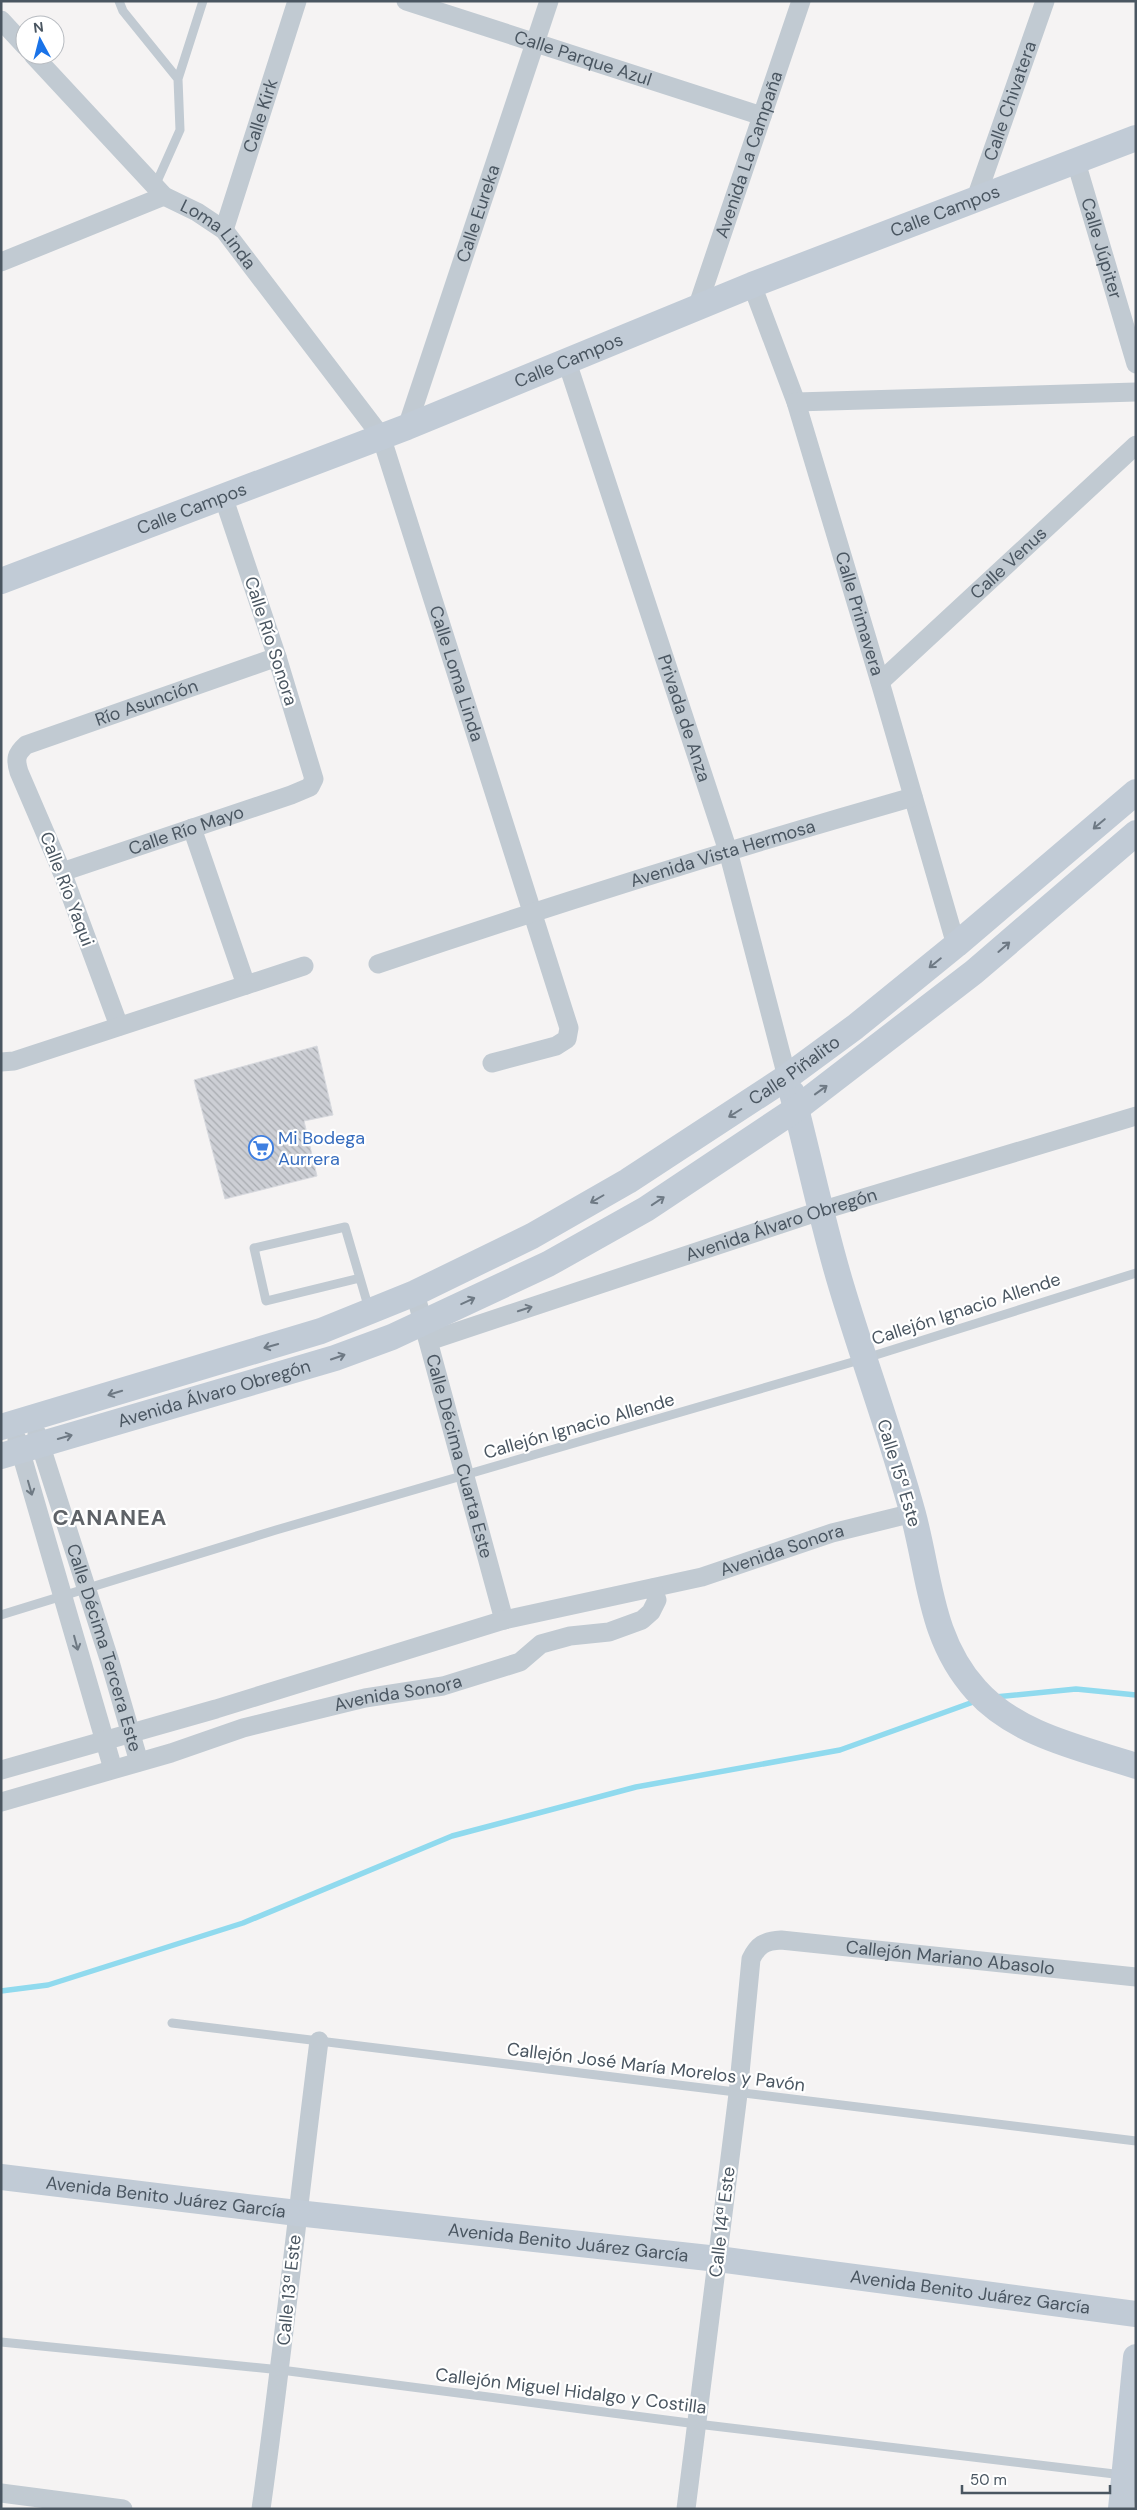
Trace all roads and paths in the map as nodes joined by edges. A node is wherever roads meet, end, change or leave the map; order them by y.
1 (119, 1) edge
2 (203, 1) edge
3 (297, 1) edge
4 (406, 1) edge
5 (549, 1) edge
6 (801, 1) edge
7 (1045, 1) edge
8 (1, 20) edge
9 (15, 35) edge
10 (534, 44) junction
11 (42, 65) edge
12 (178, 79) junction
13 (762, 116) junction
14 (1136, 138) edge
15 (1076, 162) junction
16 (159, 191) junction
17 (975, 201) junction
18 (224, 230) junction
19 (1, 262) edge
20 (752, 285) junction
21 (697, 308) junction
22 (567, 362) junction
23 (1136, 364) edge
24 (1136, 392) edge
25 (796, 402) junction
26 (407, 427) junction
27 (381, 436) junction
28 (1136, 445) edge
29 (223, 496) junction
30 (1, 581) edge
31 (277, 657) junction
32 (880, 682) junction
33 (18, 752) joint
34 (310, 786) joint
35 (1136, 792) edge
36 (913, 797) junction
37 (192, 828) junction
38 (1136, 833) edge
39 (728, 851) junction
40 (62, 872) junction
41 (532, 911) junction
42 (956, 945) junction
43 (378, 964) dead end
44 (304, 966) dead end
45 (246, 985) junction
46 (119, 1026) junction
47 (1, 1062) edge
48 (492, 1063) dead end
49 (788, 1077) junction
50 (796, 1108) junction
51 (1136, 1116) edge
52 (820, 1211) junction
53 (1136, 1273) edge
54 (360, 1278) junction
55 (415, 1293) junction
56 (370, 1312) junction
57 (426, 1331) junction
58 (864, 1358) junction
59 (15, 1423) edge
60 (20, 1451) edge
61 (465, 1476) junction
62 (913, 1513) junction
63 (653, 1588) junction
64 (86, 1590) junction
65 (63, 1596) junction
66 (1, 1615) edge
67 (504, 1620) junction
68 (129, 1732) junction
69 (104, 1740) junction
70 (139, 1762) junction
71 (1136, 1766) edge
72 (112, 1769) junction
73 (1, 1770) edge
74 (1, 1802) edge
75 (766, 1941) joint
76 (1136, 1978) edge
77 (172, 2023) dead end
78 (319, 2041) junction
79 (738, 2094) junction
80 (1136, 2141) edge
81 (1, 2177) edge
82 (297, 2213) junction
83 (718, 2259) junction
84 (1136, 2314) edge
85 (1, 2342) edge
86 (1136, 2358) edge
87 (281, 2370) junction
88 (697, 2424) junction
89 (1130, 2475) edge
90 (1, 2493) edge
91 (123, 2509) edge
92 (261, 2509) edge
93 (686, 2509) edge
94 (1121, 2509) edge

1 - 12 lane
2 - 12 lane
3 - 18 street, Calle Kirk
4 - 10 street, Calle Parque Azul
5 - 10 street, Calle Eureka
6 - 13 street, Avenida La Campaña
7 - 17 street, Calle Chivatera
8 - 9 street
10 - 13 street, Calle Parque Azul
10 - 26 street, Calle Eureka
11 - 16 street, Loma Linda
12 - 16 lane
13 - 21 street, Avenida La Campaña
14 - 15 street, Calle Campos
15 - 17 street, Calle Campos
15 - 23 street, Calle Júpiter
16 - 18 street, Loma Linda
16 - 19 street
17 - 20 street, Calle Campos
18 - 27 street, Loma Linda
20 - 21 street, Calle Campos
20 - 25 street, Calle Primavera
21 - 22 street, Calle Campos
22 - 26 street, Calle Campos
22 - 39 street, Privada de Anza
24 - 25 street
25 - 32 street, Calle Primavera
26 - 27 street, Calle Campos
27 - 29 street, Calle Campos
27 - 41 street, Calle Loma Linda
28 - 32 street, Calle Venus
29 - 30 street, Calle Campos
29 - 31 street, Calle Río Sonora
31 - 33 street, Río Asunción
31 - 34 street, Calle Río Sonora
32 - 36 street, Calle Primavera
33 - 40 street, Calle Río Yaqui
34 - 37 street, Calle Río Mayo
35 -> 42 street, Calle Piñalito
36 - 39 street, Avenida Vista Hermosa
36 - 42 street, Calle Primavera
37 - 40 street, Calle Río Mayo
37 - 45 street
50 -> 38 street, Calle Piñalito
39 - 41 street, Avenida Vista Hermosa
39 - 49 street, Privada de Anza
40 - 46 street, Calle Río Yaqui
41 - 43 street, Avenida Vista Hermosa
41 - 48 street, Calle Loma Linda
42 -> 49 street, Calle Piñalito
44 - 45 street
45 - 46 street
46 - 47 street
49 - 50 street, Calle 15ª Este
49 -> 55 street, Calle Piñalito
50 - 52 street, Calle 15ª Este
57 -> 50 street, Calle Piñalito
51 - 52 street, Avenida Álvaro Obregón
57 -> 52 street, Avenida Álvaro Obregón
52 - 58 street, Calle 15ª Este
53 - 58 lane, Callejón Ignacio Allende
54 - 54 lane
54 - 56 lane
55 - 56 street, Avenida Álvaro Obregón
55 - 57 street, Calle Décima Cuarta Este
56 -> 59 street, Avenida Álvaro Obregón
60 -> 57 street, Avenida Álvaro Obregón
57 - 61 street, Calle Décima Cuarta Este
58 - 61 lane, Callejón Ignacio Allende
58 - 62 street, Calle 15ª Este
59 - 60 street, Calle Décima Tercera Este
60 - 64 street, Calle Décima Tercera Este
60 -> 65 street, Calle Décima Tercera Este
61 - 64 lane, Callejón Ignacio Allende
61 - 67 street, Calle Décima Cuarta Este
62 - 63 street, Avenida Sonora
62 - 71 street, Calle 15ª Este
63 - 67 street, Avenida Sonora
63 - 70 street, Avenida Sonora
64 - 65 lane, Callejón Ignacio Allende
64 - 68 street, Calle Décima Tercera Este
65 - 66 lane, Callejón Ignacio Allende
65 -> 69 street, Calle Décima Tercera Este
67 - 68 street, Avenida Sonora
68 - 69 street, Avenida Sonora
68 - 70 street, Calle Décima Tercera Este
69 - 72 street
69 - 73 street
70 - 72 street, Avenida Sonora
72 - 74 street, Avenida Sonora
75 - 76 street, Callejón Mariano Abasolo
75 - 79 street, Calle 14ª Este
77 - 78 lane, Callejón José María Morelos y Pavón
78 - 79 lane, Callejón José María Morelos y Pavón
78 - 82 street, Calle 13ª Este
79 - 80 lane, Callejón José María Morelos y Pavón
79 - 83 street, Calle 14ª Este
81 - 82 street, Avenida Benito Juárez García
82 - 83 street, Avenida Benito Juárez García
82 - 87 street, Calle 13ª Este
83 - 84 street, Avenida Benito Juárez García
83 - 88 street, Calle 14ª Este
85 - 87 lane, Callejón Miguel Hidalgo y Costilla
86 - 89 street
87 - 88 lane, Callejón Miguel Hidalgo y Costilla
87 - 92 street, Calle 13ª Este
88 - 89 lane, Callejón Miguel Hidalgo y Costilla
88 - 93 street, Calle 14ª Este
89 - 94 street
90 - 91 street

